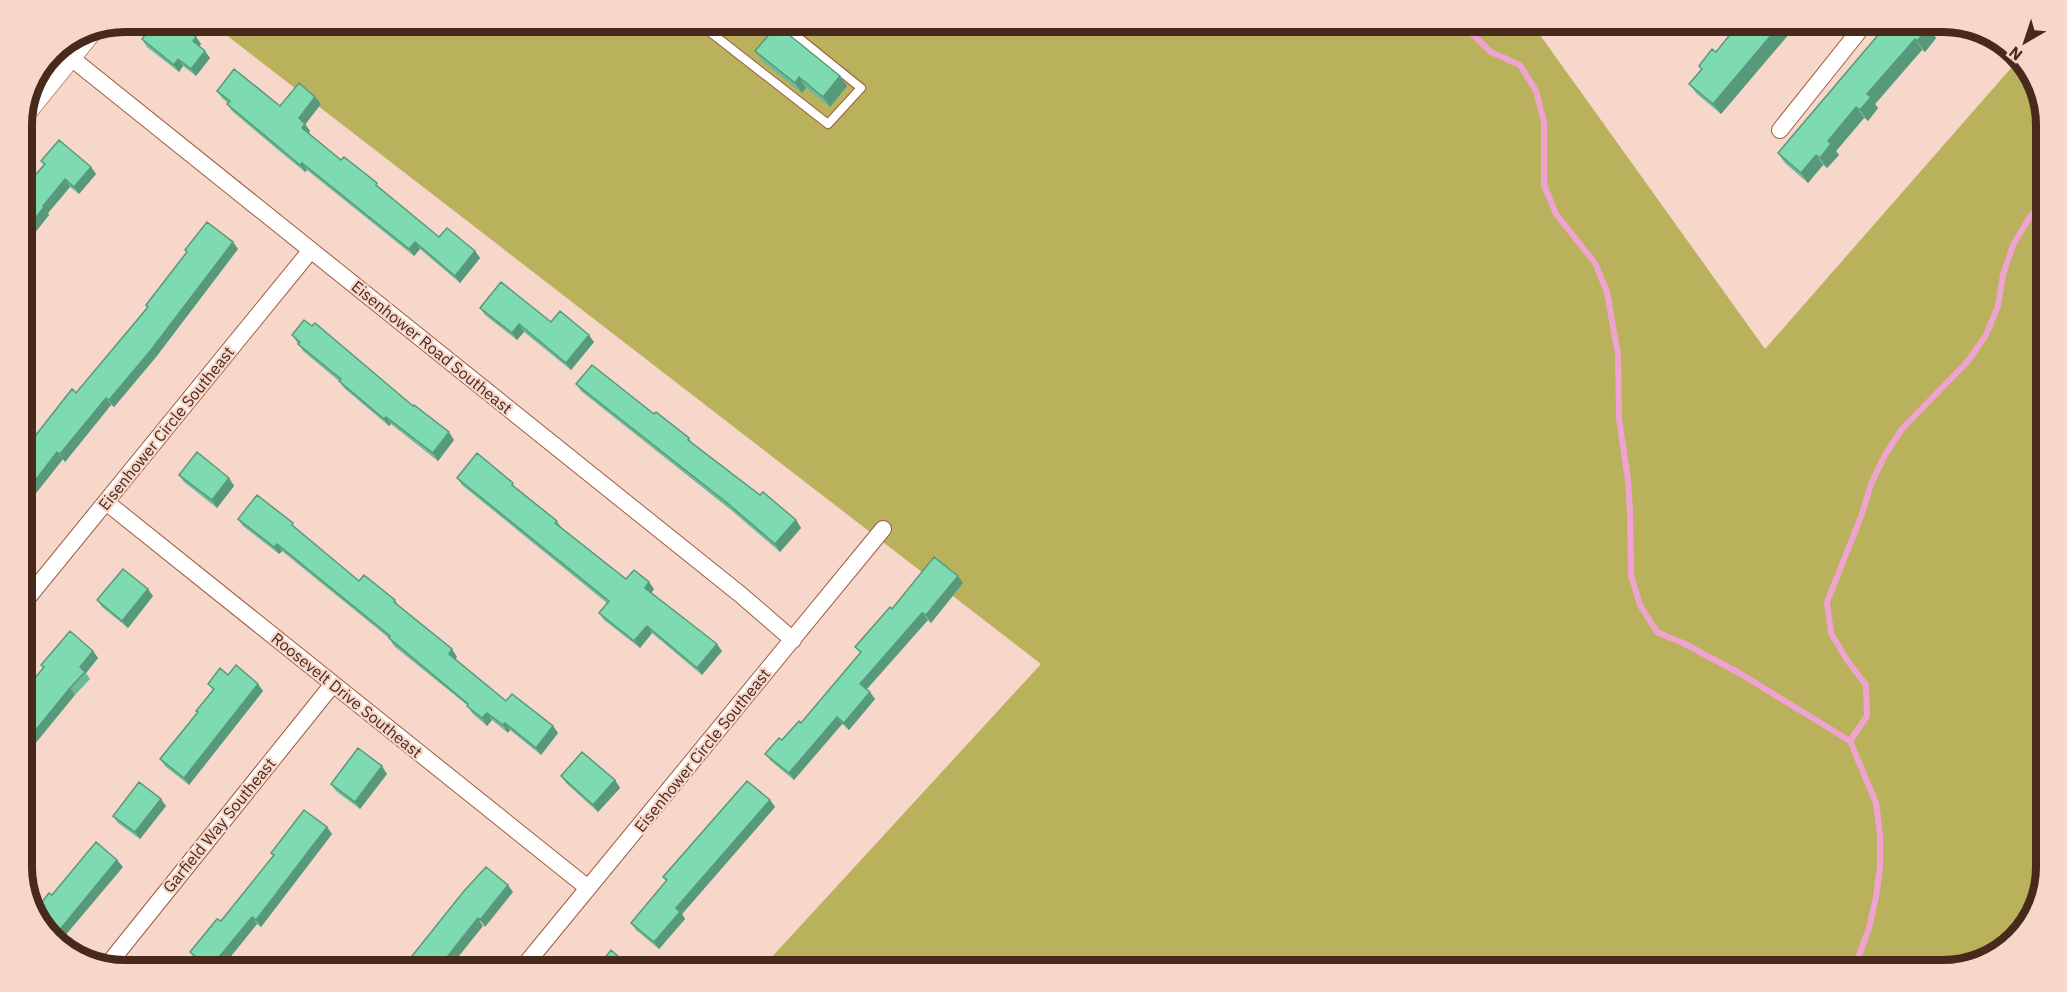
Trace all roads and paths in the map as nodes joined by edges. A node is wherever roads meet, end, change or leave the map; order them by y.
1 (710, 32) edge
2 (792, 32) edge
3 (1858, 32) edge
4 (83, 42) edge
5 (70, 57) junction
6 (35, 101) edge
7 (1780, 130) dead end
8 (311, 250) junction
9 (106, 502) junction
10 (884, 529) dead end
11 (32, 593) edge
12 (793, 640) junction
13 (333, 684) junction
14 (588, 888) junction
15 (112, 960) edge
16 (528, 961) edge

1 - 2 lane
3 - 7 street
4 - 5 street
5 - 6 street
5 - 8 street, Eisenhower Road Southeast
8 - 9 street, Eisenhower Circle Southeast
8 - 12 street, Eisenhower Road Southeast
9 - 11 street, Eisenhower Circle Southeast
9 - 13 street, Roosevelt Drive Southeast
10 - 12 street, Eisenhower Circle Southeast
12 - 14 street, Eisenhower Circle Southeast
13 - 14 street, Roosevelt Drive Southeast
13 - 15 street, Garfield Way Southeast
14 - 16 street, Eisenhower Circle Southeast

